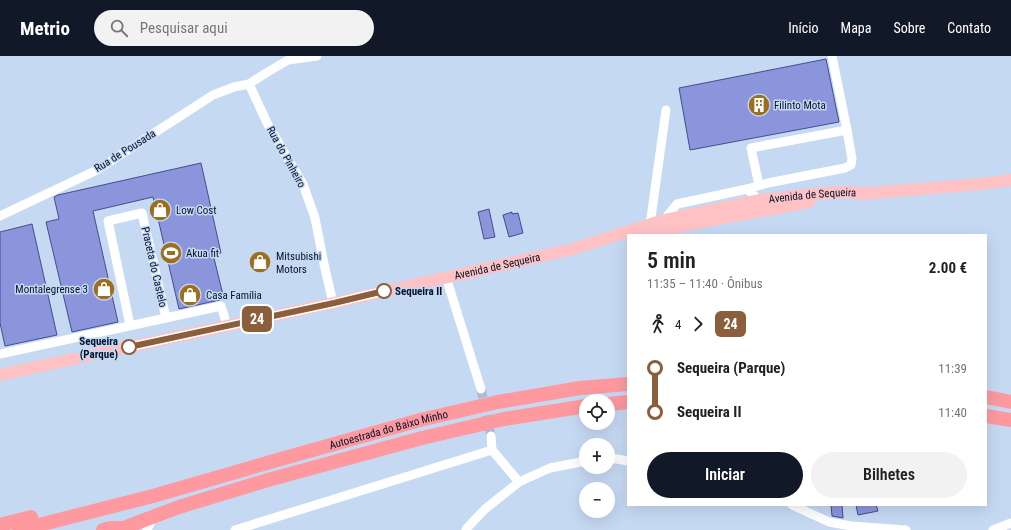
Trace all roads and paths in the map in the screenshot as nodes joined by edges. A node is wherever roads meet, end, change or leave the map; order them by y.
1 (317, 56) edge
2 (832, 56) edge
3 (249, 84) junction
4 (666, 110) dead end
5 (847, 130) junction
6 (1011, 180) edge
7 (759, 185) junction
8 (747, 189) junction
9 (867, 193) junction
10 (759, 200) junction
11 (676, 213) junction
12 (0, 216) edge
13 (720, 218) junction
14 (702, 222) junction
15 (647, 230) edge
16 (631, 234) edge
17 (627, 235) edge
18 (627, 239) edge
19 (573, 249) junction
20 (446, 277) junction
21 (334, 303) junction
22 (166, 318) junction
23 (130, 325) junction
24 (227, 326) junction
25 (0, 354) edge
26 (0, 375) edge
27 (627, 384) edge
28 (481, 389) tunnel mouth
29 (987, 398) edge
30 (627, 402) edge
31 (1011, 402) edge
32 (615, 403) edge
33 (579, 407) edge
34 (987, 416) edge
35 (1011, 420) edge
36 (491, 436) tunnel mouth
37 (492, 450) junction
38 (615, 459) edge
39 (627, 461) edge
40 (579, 462) edge
41 (519, 482) junction
42 (153, 496) junction
43 (794, 506) edge
44 (153, 517) junction
45 (1011, 523) edge
46 (0, 525) edge
47 (122, 529) edge
48 (883, 529) edge
49 (18, 530) edge
50 (53, 530) edge
51 (103, 530) edge
52 (147, 530) edge
53 (235, 530) edge
54 (466, 530) edge
55 (906, 530) edge
56 (993, 530) edge

1 - 3 street
2 - 5 street
3 - 12 street, Rua de Pousada
3 - 21 street, Rua do Pinheiro
4 - 15 street
5 - 7 street
5 - 7 street
6 - 9 main road, Avenida de Sequeira
7 - 8 street
8 - 10 street
8 - 11 street
9 - 10 main road, Avenida de Sequeira
9 - 13 main road, Avenida de Sequeira
10 - 11 main road, Avenida de Sequeira
10 - 13 street
11 - 14 street
11 - 15 main road, Avenida de Sequeira
13 - 14 main road, Avenida de Sequeira
14 - 15 main road, Avenida de Sequeira
15 - 16 main road, Avenida de Sequeira
17 - 19 main road, Avenida de Sequeira
18 - 19 main road, Avenida de Sequeira
19 - 20 main road, Avenida de Sequeira
20 - 21 main road, Avenida de Sequeira
20 - 28 street
21 - 24 main road, Avenida de Sequeira
22 - 23 street
22 - 23 street, Praceta do Castelo
22 - 24 street
23 - 25 street
24 - 26 main road, Avenida de Sequeira
27 - 42 highway, Autoestrada do Baixo Minho
29 - 31 highway
30 - 32 highway
33 - 44 highway, Autoestrada do Baixo Minho
34 - 35 highway
36 - 37 street
37 - 41 street
37 - 53 street
38 - 39 street
40 - 41 street
41 - 54 street
42 - 46 highway, Autoestrada do Baixo Minho
42 - 49 highway, Autoestrada do Baixo Minho
42 - 50 highway, Autoestrada do Baixo Minho
43 - 48 street
44 - 47 highway, Autoestrada do Baixo Minho
44 - 52 street
45 - 56 street
47 - 51 highway, Autoestrada do Baixo Minho
48 - 55 street

